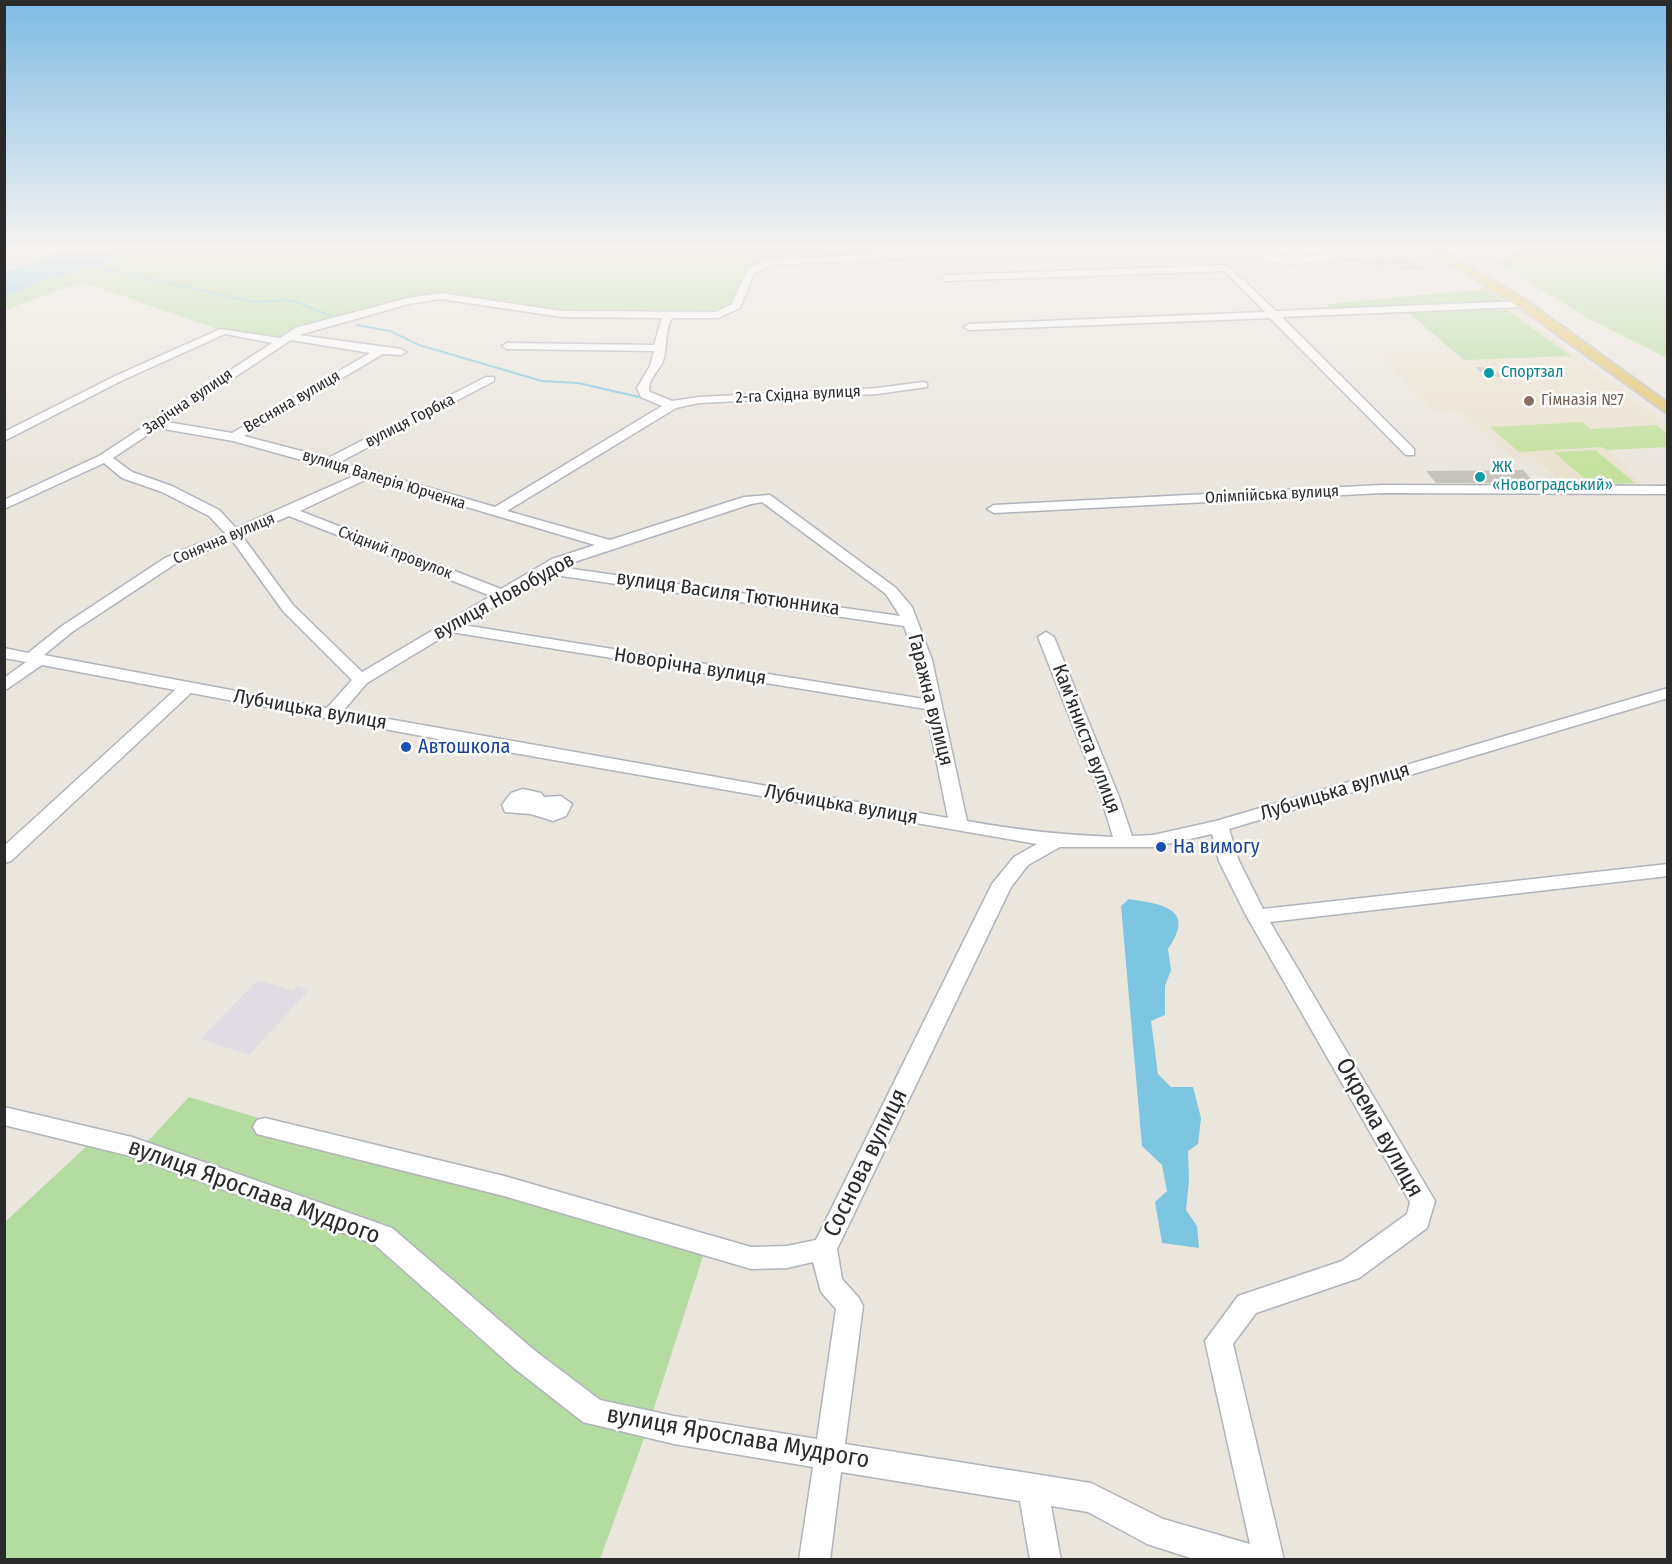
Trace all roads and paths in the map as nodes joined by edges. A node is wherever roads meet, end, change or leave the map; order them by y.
1 (324, 322) edge
2 (664, 322) edge
3 (1108, 322) edge
4 (1280, 322) edge
5 (1548, 322) edge
6 (969, 327) dead end
7 (283, 339) junction
8 (507, 346) dead end
9 (659, 348) junction
10 (381, 351) junction
11 (401, 352) dead end
12 (490, 379) dead end
13 (923, 385) dead end
14 (672, 405) junction
15 (1668, 410) edge
16 (157, 424) junction
17 (4, 437) edge
18 (234, 437) junction
19 (1410, 452) dead end
20 (103, 459) junction
21 (330, 462) junction
22 (366, 475) junction
23 (1668, 490) edge
24 (765, 498) joint
25 (4, 505) edge
26 (993, 509) dead end
27 (289, 512) junction
28 (494, 513) junction
29 (234, 534) junction
30 (610, 544) junction
31 (545, 569) junction
32 (500, 594) junction
33 (911, 623) junction
34 (447, 627) junction
35 (1046, 637) dead end
36 (4, 653) edge
37 (36, 658) junction
38 (361, 680) junction
39 (4, 686) edge
40 (188, 687) junction
41 (1668, 693) edge
42 (933, 705) junction
43 (332, 713) junction
44 (959, 826) junction
45 (1219, 826) junction
46 (1057, 840) junction
47 (1125, 843) junction
48 (4, 857) edge
49 (1668, 870) edge
50 (1257, 917) junction
51 (4, 1116) edge
52 (265, 1127) dead end
53 (824, 1249) junction
54 (828, 1454) junction
55 (1032, 1488) junction
56 (814, 1560) edge
57 (1046, 1560) edge
58 (1252, 1560) edge
59 (1269, 1560) edge

1 - 7 street, Зарічна вулиця
2 - 9 street
3 - 6 street
4 - 19 street
5 - 15 main road
7 - 10 street, Весняна вулиця
7 - 16 street, Зарічна вулиця
7 - 17 street, Весняна вулиця
8 - 9 street
9 - 14 street
10 - 11 street, Весняна вулиця
10 - 18 street, Весняна вулиця
12 - 21 street, вулиця Горбка
13 - 14 street, 2-га Східна вулиця
14 - 28 street, 2-га Східна вулиця
16 - 18 street, вулиця Валерія Юрченка
16 - 20 street, Зарічна вулиця
18 - 21 street, вулиця Валерія Юрченка
20 - 25 street, Зарічна вулиця
20 - 29 street
21 - 22 street, вулиця Валерія Юрченка
22 - 27 street, Сонячна вулиця
22 - 28 street, вулиця Валерія Юрченка
23 - 26 street, Олімпійська вулиця
24 - 30 street, вулиця Новобудов
24 - 33 street, Гаражна вулиця
27 - 29 street, Сонячна вулиця
27 - 32 street, Східний провулок
28 - 30 street, вулиця Валерія Юрченка
29 - 37 street, Сонячна вулиця
29 - 38 street
30 - 31 street, вулиця Новобудов
31 - 32 street, вулиця Новобудов
31 - 33 street, вулиця Василя Тютюнника
32 - 34 street, вулиця Новобудов
33 - 42 street, Гаражна вулиця
34 - 38 street, вулиця Новобудов
34 - 42 street, Новорічна вулиця
35 - 47 street, Кам'яниста вулиця
36 - 37 street, Лубчицька вулиця
37 - 39 street, Сонячна вулиця
37 - 40 street, Лубчицька вулиця
38 - 43 street, вулиця Новобудов
40 - 43 street, Лубчицька вулиця
40 - 48 street
41 - 45 street, Лубчицька вулиця
42 - 44 street, Гаражна вулиця
43 - 44 street, Лубчицька вулиця
44 - 46 street, Лубчицька вулиця
45 - 47 street, Лубчицька вулиця
45 - 50 street, Окрема вулиця
46 - 47 street, Лубчицька вулиця
46 - 53 street, Соснова вулиця
49 - 50 street
50 - 59 street, Окрема вулиця
51 - 54 street, вулиця Ярослава Мудрого
52 - 53 street
53 - 54 street, Соснова вулиця
54 - 55 street, вулиця Ярослава Мудрого
54 - 56 street, Соснова вулиця
55 - 57 street
55 - 58 street, вулиця Ярослава Мудрого

